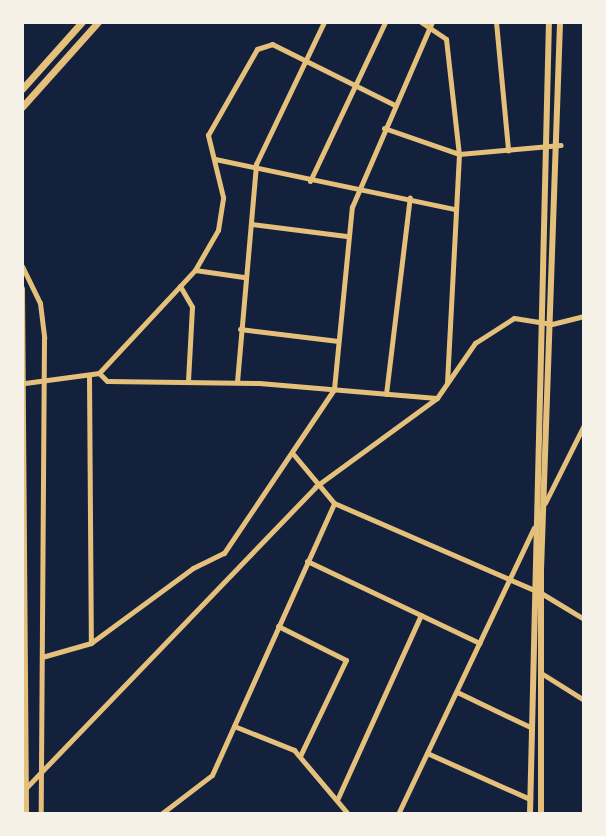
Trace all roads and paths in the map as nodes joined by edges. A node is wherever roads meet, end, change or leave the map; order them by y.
1 (82, 22) edge
2 (98, 22) edge
3 (324, 22) edge
4 (385, 22) edge
5 (421, 22) edge
6 (496, 22) edge
7 (549, 22) edge
8 (560, 22) edge
9 (431, 24) edge
10 (310, 59) junction
11 (356, 84) junction
12 (22, 89) edge
13 (395, 105) junction
14 (22, 107) edge
15 (384, 128) junction
16 (550, 144) junction
17 (561, 145) junction
18 (508, 150) junction
19 (459, 154) junction
20 (215, 159) junction
21 (256, 164) junction
22 (310, 181) junction
23 (359, 186) junction
24 (410, 197) junction
25 (455, 209) junction
26 (251, 224) junction
27 (346, 236) junction
28 (22, 266) edge
29 (195, 270) junction
30 (243, 277) junction
31 (180, 286) junction
32 (22, 288) edge
33 (581, 316) edge
34 (542, 323) junction
35 (552, 324) junction
36 (584, 325) edge
37 (240, 329) junction
38 (338, 341) junction
39 (99, 373) junction
40 (89, 375) junction
41 (188, 382) junction
42 (237, 382) junction
43 (25, 383) junction
44 (44, 384) junction
45 (447, 384) junction
46 (334, 389) junction
47 (386, 394) junction
48 (437, 398) junction
49 (584, 425) edge
50 (294, 455) junction
51 (315, 487) junction
52 (24, 492) edge
53 (334, 503) junction
54 (544, 505) junction
55 (534, 528) junction
56 (307, 561) junction
57 (509, 581) junction
58 (538, 591) junction
59 (421, 615) junction
60 (584, 619) edge
61 (278, 626) junction
62 (91, 643) junction
63 (480, 643) junction
64 (42, 657) junction
65 (534, 670) junction
66 (543, 674) junction
67 (457, 692) junction
68 (584, 700) edge
69 (234, 726) junction
70 (532, 728) junction
71 (427, 753) junction
72 (300, 756) junction
73 (41, 774) junction
74 (24, 790) edge
75 (530, 799) junction
76 (337, 800) junction
77 (26, 814) edge
78 (41, 814) edge
79 (161, 814) edge
80 (348, 814) edge
81 (398, 814) edge
82 (530, 814) edge
83 (541, 814) edge

1 - 12 main road
2 - 14 main road
3 - 10 street
4 - 11 street
5 - 9 street
6 - 18 street
7 - 16 street
8 - 17 street
9 - 13 street
9 - 19 street
10 - 11 street
10 - 20 street
10 - 21 street
11 - 13 street
11 - 22 street
13 - 15 street
15 - 19 street
15 - 23 street
16 - 17 street
16 - 18 street
16 - 34 street
17 - 35 street
18 - 19 street
19 - 25 street
20 - 21 street
20 - 29 street
21 - 22 street
21 - 26 street
22 - 23 street
23 - 24 street
23 - 27 street
24 - 25 street
24 - 47 street
25 - 45 street
26 - 27 street
26 - 30 street
27 - 38 street
28 - 44 street
29 - 30 street
29 - 31 street
30 - 37 street
31 - 39 street
31 - 41 street
32 - 43 street
33 - 35 street
33 - 36 street
34 - 35 street
34 - 45 street
34 - 55 street
35 - 54 street
37 - 38 street
37 - 42 street
38 - 46 street
39 - 40 street
39 - 41 street
40 - 44 street
40 - 62 street
41 - 42 street
42 - 46 street
43 - 44 street
43 - 52 street
44 - 64 street
45 - 48 street
46 - 47 street
46 - 50 street
47 - 48 street
48 - 51 street
49 - 54 street
50 - 51 street
50 - 62 street
51 - 53 street
51 - 73 street
52 - 74 street
53 - 56 street
53 - 57 street
54 - 58 street
55 - 57 street
55 - 58 street
56 - 59 street
56 - 61 street
57 - 58 street
57 - 63 street
58 - 60 street
58 - 65 street
58 - 66 street
59 - 63 street
59 - 76 street
61 - 69 street
61 - 72 street
62 - 64 street
63 - 67 street
64 - 73 street
65 - 66 street
65 - 70 street
66 - 68 street
66 - 83 street
67 - 70 street
67 - 71 street
69 - 72 street
69 - 79 street
70 - 75 street
71 - 75 street
71 - 81 street
72 - 76 street
73 - 74 street
73 - 78 street
74 - 77 street
75 - 82 street
76 - 80 street

